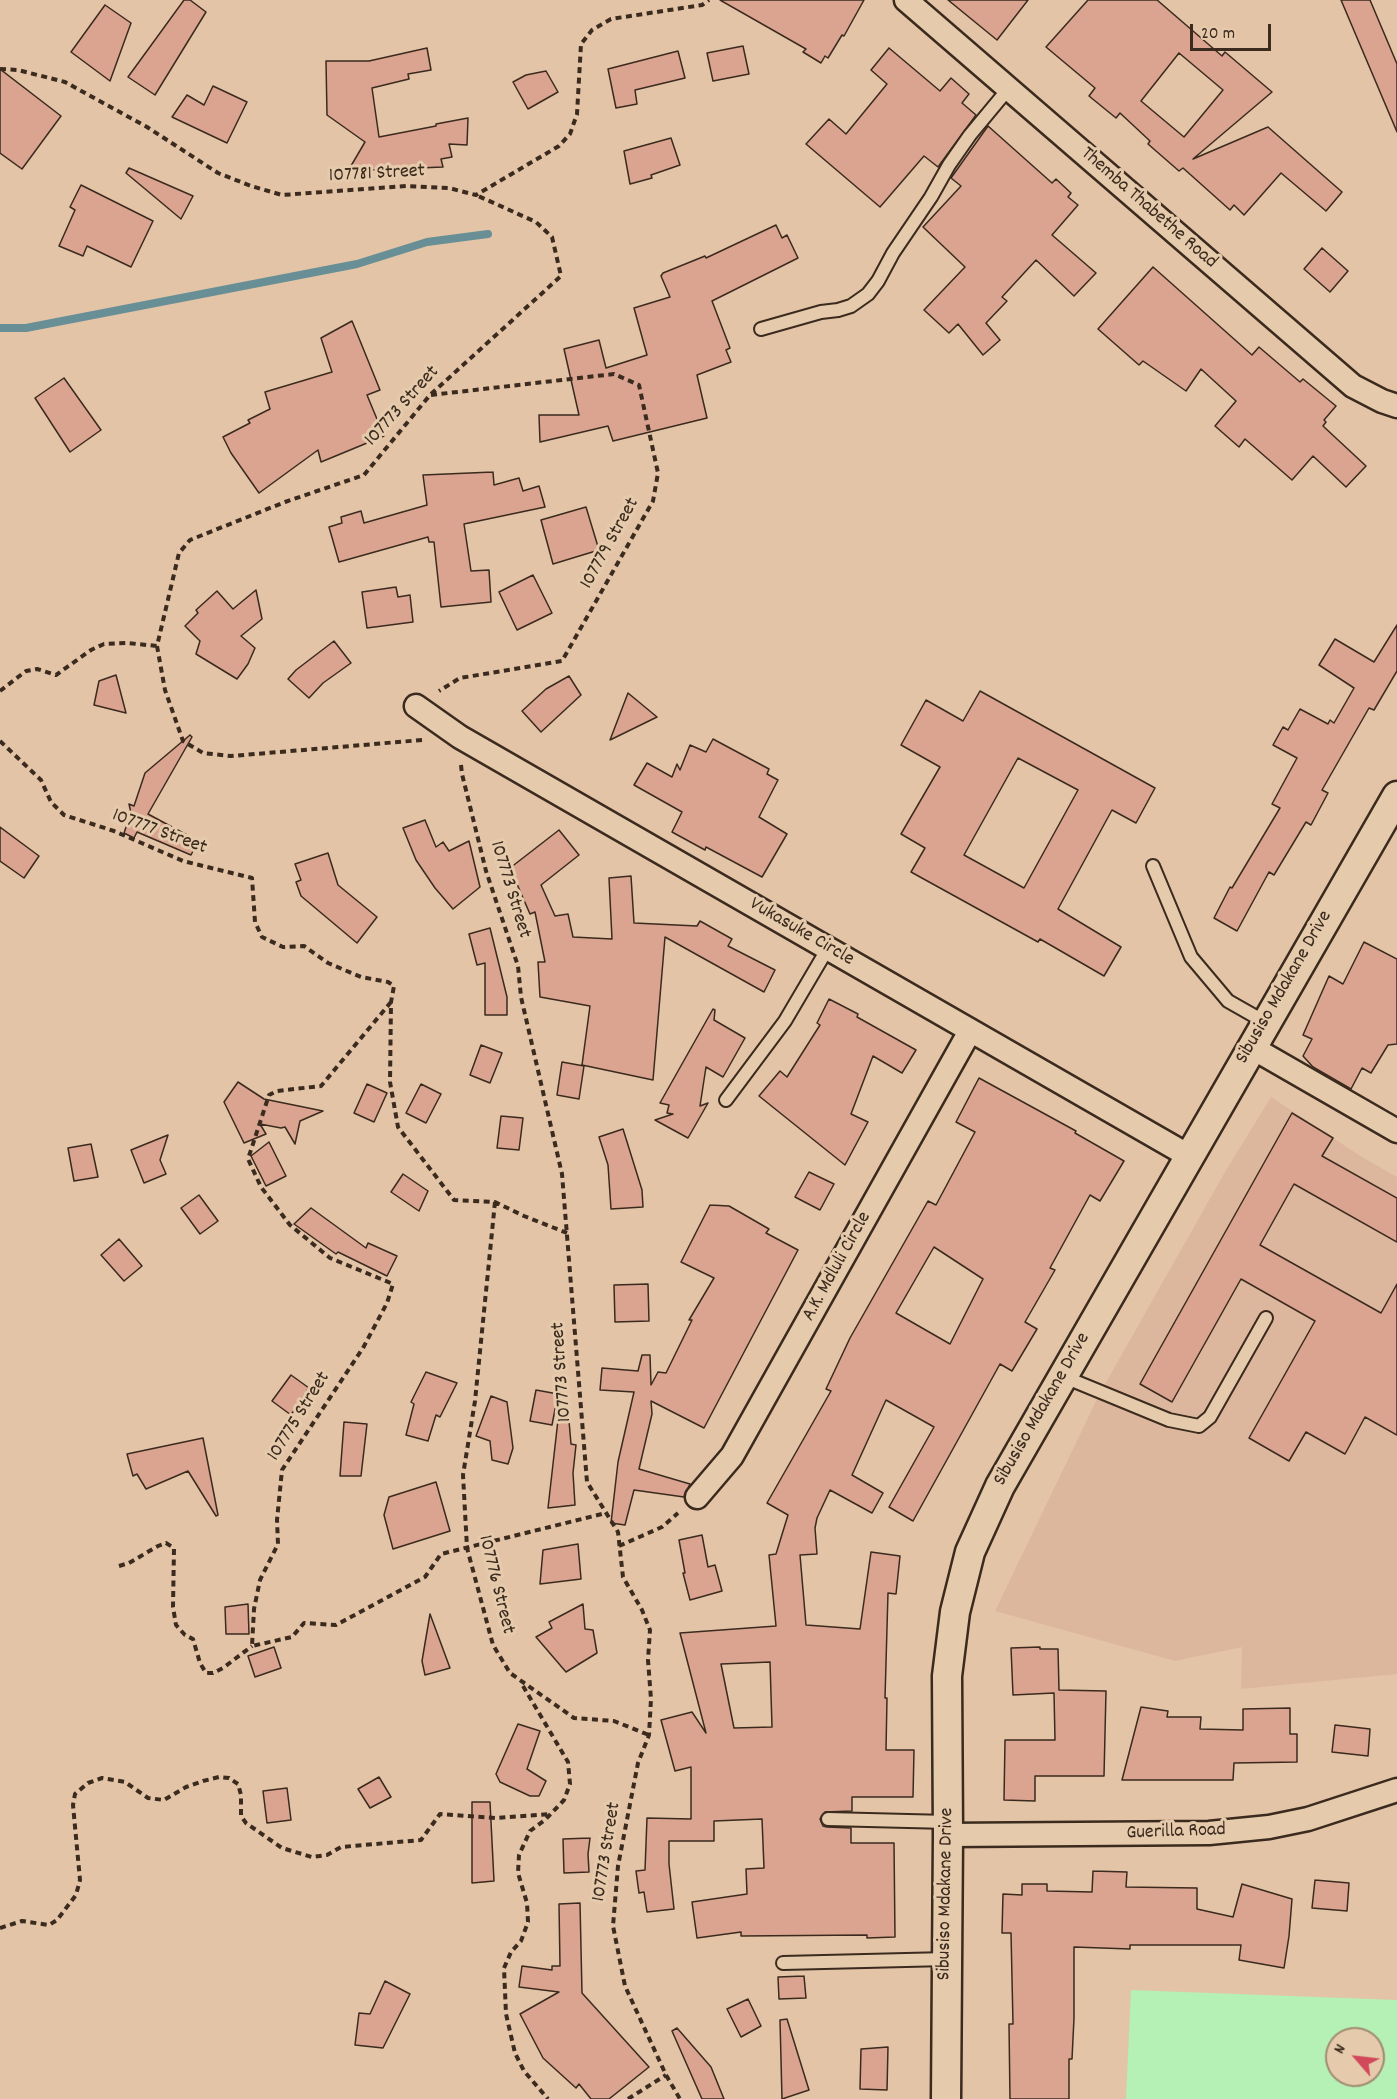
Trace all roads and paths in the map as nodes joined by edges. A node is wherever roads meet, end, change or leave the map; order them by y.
1 (709, 0) edge
2 (906, 0) edge
3 (0, 69) edge
4 (1009, 88) junction
5 (476, 195) junction
6 (761, 329) dead end
7 (430, 395) junction
8 (1397, 406) edge
9 (157, 646) junction
10 (0, 691) edge
11 (416, 706) joint
12 (460, 737) junction
13 (0, 741) edge
14 (1397, 796) edge
15 (1153, 866) dead end
16 (828, 948) junction
17 (391, 1002) junction
18 (1265, 1022) junction
19 (970, 1031) junction
20 (1251, 1047) junction
21 (726, 1100) dead end
22 (1397, 1131) edge
23 (1189, 1156) junction
24 (495, 1202) junction
25 (567, 1233) junction
26 (1266, 1318) dead end
27 (1062, 1376) junction
28 (697, 1497) joint
29 (606, 1513) junction
30 (619, 1546) junction
31 (467, 1548) junction
32 (119, 1566) dead end
33 (252, 1646) junction
34 (521, 1682) junction
35 (649, 1735) junction
36 (1397, 1790) edge
37 (550, 1814) junction
38 (828, 1819) dead end
39 (948, 1828) junction
40 (0, 1928) edge
41 (947, 1959) junction
42 (783, 1963) dead end
43 (666, 2075) junction
44 (548, 2099) edge
45 (628, 2099) edge
46 (680, 2099) edge
47 (946, 2099) edge

1 - 5 path
2 - 4 street, Themba Thabethe Road
3 - 5 path, 107781 Street
4 - 6 lane
4 - 8 street, Themba Thabethe Road
5 - 7 path, 107773 Street
7 - 9 path, 107773 Street
7 - 11 path, 107779 Street
9 - 10 path
9 - 12 path, 107773 Street
11 - 12 street, Vukasuke Circle
12 - 16 street, Vukasuke Circle
12 - 25 path, 107773 Street
13 - 17 path, 107777 Street
14 - 18 street, Sibusiso Mdakane Drive
15 - 18 lane
16 - 19 street, Vukasuke Circle
16 - 21 lane
17 - 24 path, 107777 Street
17 - 33 path, 107775 Street
18 - 20 street, Sibusiso Mdakane Drive
19 - 23 street, Vukasuke Circle
19 - 28 street, A.K. Mdluli Circle
20 - 22 street
20 - 23 street, Sibusiso Mdakane Drive
23 - 27 street, Sibusiso Mdakane Drive
24 - 25 path, 107777 Street
24 - 31 path, 107776 Street
25 - 29 path, 107773 Street
26 - 27 lane
27 - 39 street, Sibusiso Mdakane Drive
28 - 30 path
29 - 30 path, 107773 Street
29 - 31 path
30 - 35 path, 107773 Street
31 - 33 path
31 - 34 path, 107776 Street
32 - 33 path
34 - 35 path, 107776 Street
34 - 37 path
35 - 43 path, 107773 Street
36 - 39 street, Guerilla Road
37 - 40 path
37 - 44 path
38 - 39 lane
39 - 41 street, Sibusiso Mdakane Drive
41 - 42 lane
41 - 47 street, Sibusiso Mdakane Drive
43 - 45 path
43 - 46 path, 107773 Street

